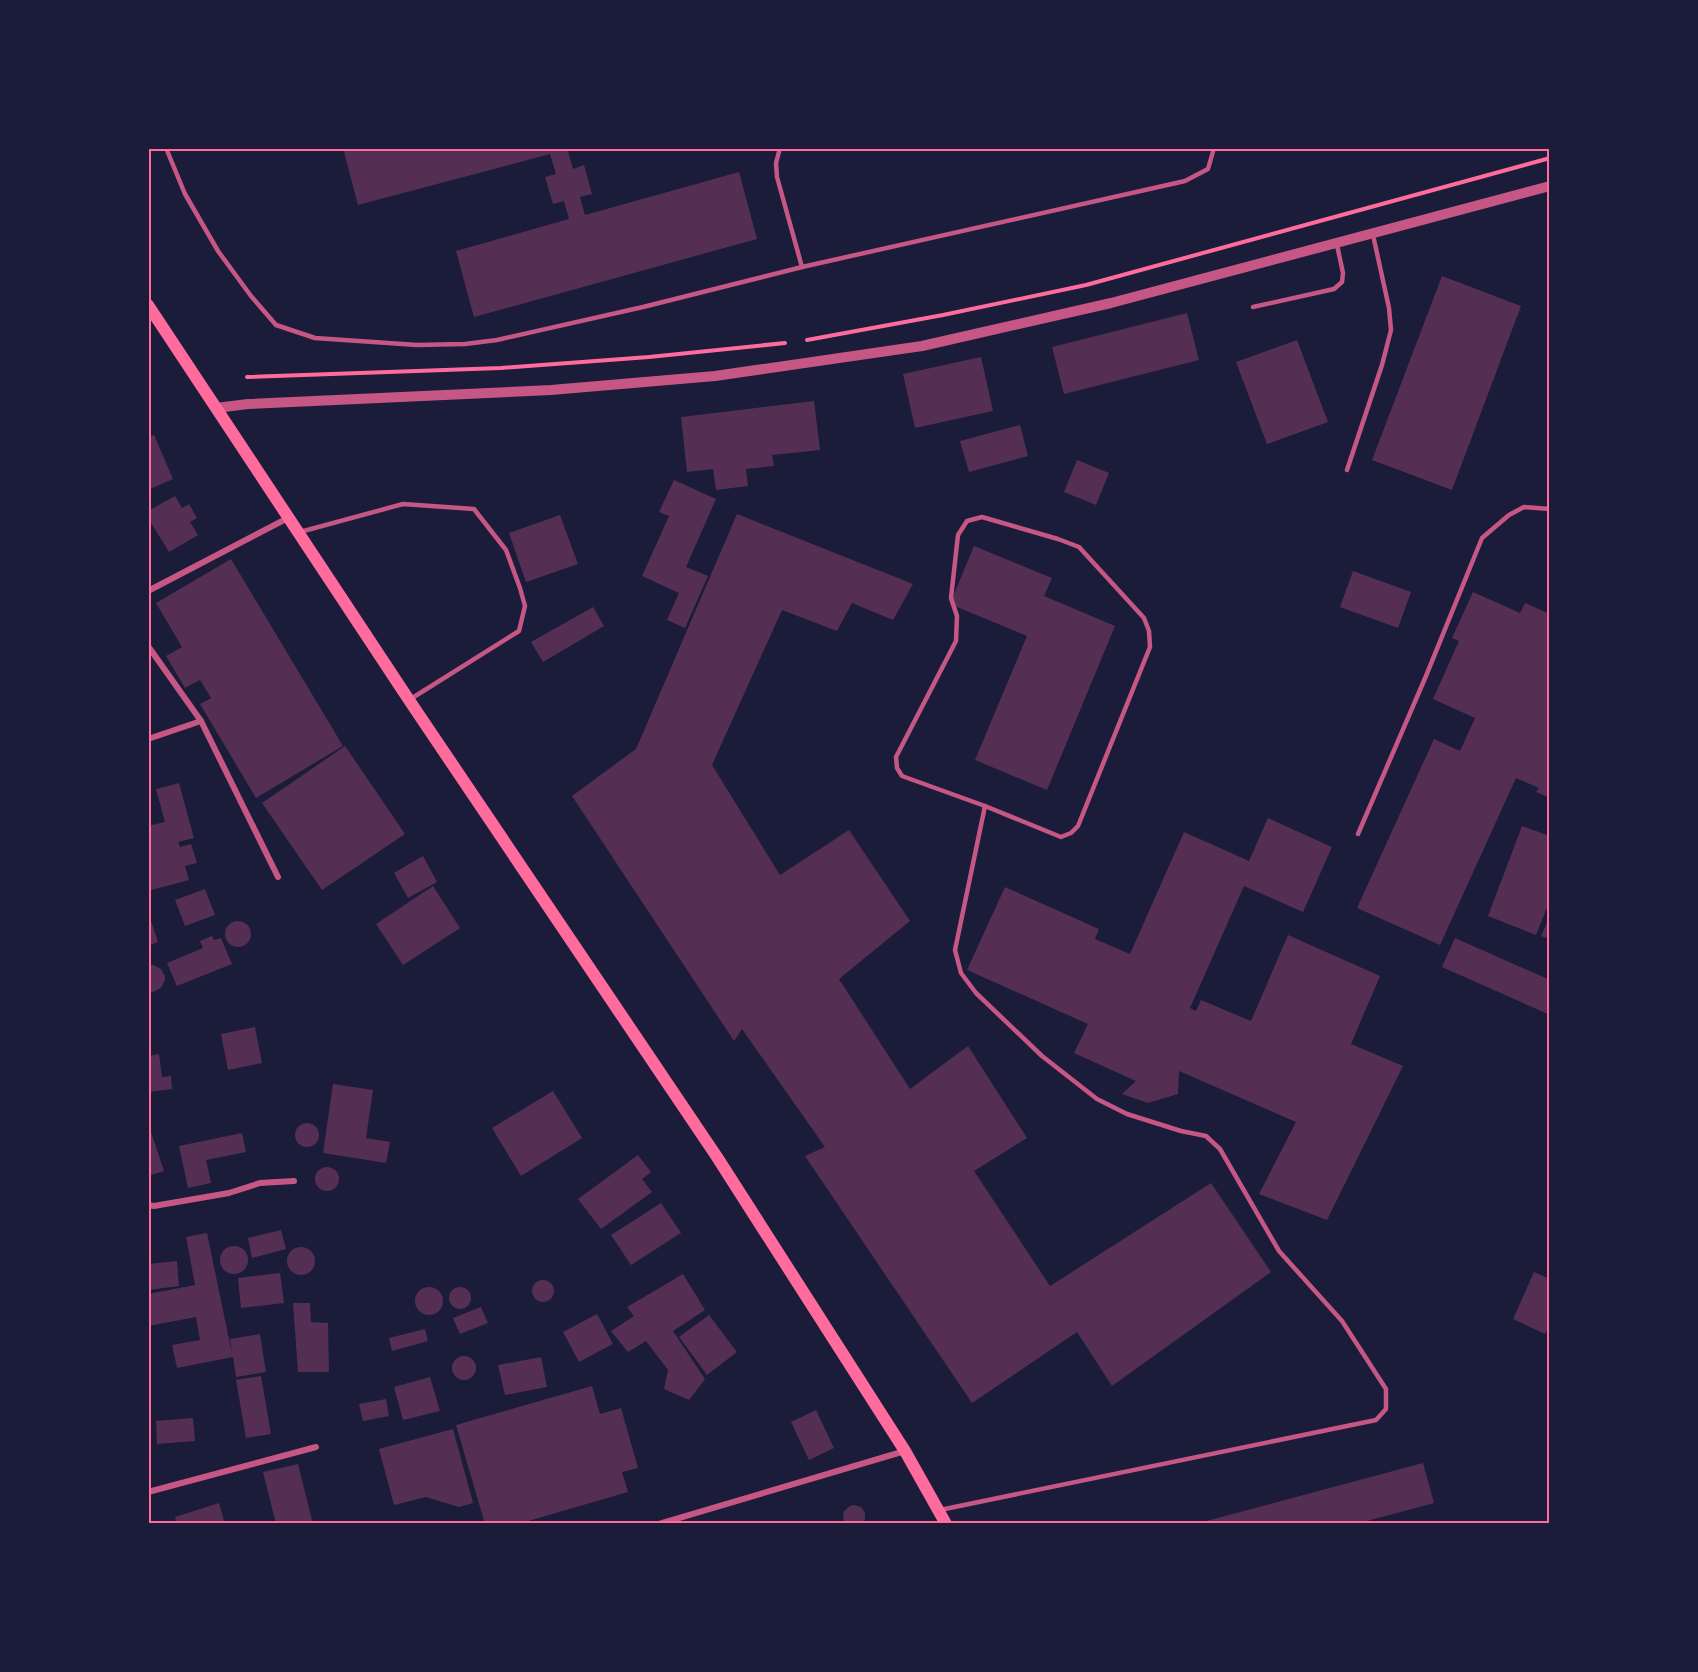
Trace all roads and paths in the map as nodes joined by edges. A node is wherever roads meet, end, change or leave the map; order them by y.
1 (166, 148) edge
2 (780, 148) edge
3 (1214, 148) edge
4 (1550, 158) edge
5 (1550, 186) edge
6 (1372, 234) junction
7 (1337, 243) junction
8 (802, 267) junction
9 (148, 305) edge
10 (1253, 307) dead end
11 (806, 340) dead end
12 (795, 342) dead end
13 (247, 377) dead end
14 (216, 408) junction
15 (1347, 470) dead end
16 (1550, 509) edge
17 (288, 518) junction
18 (297, 532) junction
19 (148, 591) edge
20 (148, 646) edge
21 (409, 700) junction
22 (201, 721) junction
23 (148, 739) edge
24 (985, 806) junction
25 (1358, 834) dead end
26 (278, 877) dead end
27 (294, 1181) dead end
28 (148, 1205) edge
29 (316, 1447) dead end
30 (905, 1450) junction
31 (148, 1492) edge
32 (939, 1510) junction
33 (658, 1524) edge
34 (946, 1524) edge

1 - 8 lane
2 - 8 lane
3 - 8 lane
4 - 11 path
5 - 6 street
6 - 7 street
6 - 15 lane
7 - 10 lane
7 - 14 street
9 - 14 main road
12 - 13 path
14 - 17 main road
16 - 25 lane
17 - 18 main road
17 - 19 street
18 - 21 main road
18 - 21 lane
20 - 22 street
21 - 30 main road
22 - 23 street
22 - 26 street
24 - 24 lane
24 - 32 lane
27 - 28 street
29 - 31 street
30 - 32 main road
30 - 33 street
32 - 34 main road

